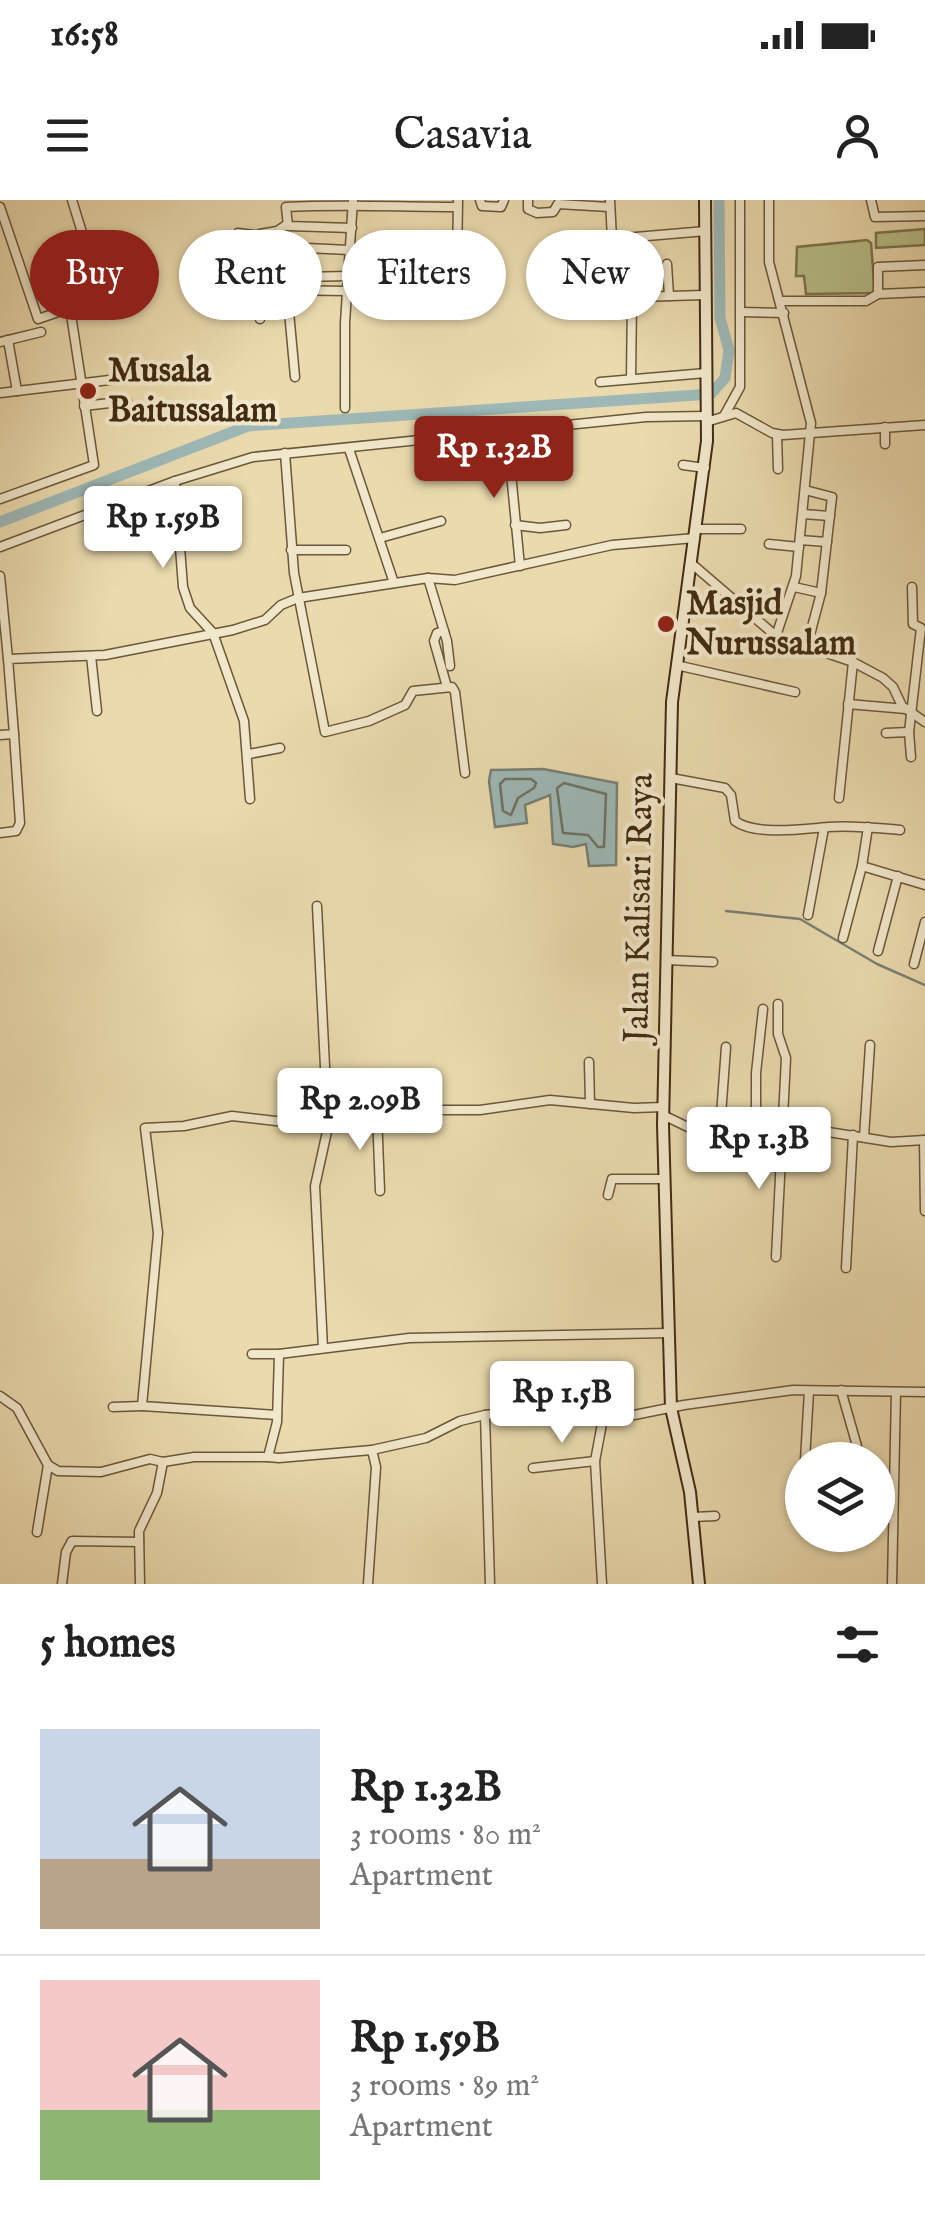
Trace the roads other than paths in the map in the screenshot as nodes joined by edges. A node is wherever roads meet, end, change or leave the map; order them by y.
1 (72, 200) edge
2 (705, 200) edge
3 (740, 200) edge
4 (769, 200) edge
5 (871, 200) edge
6 (353, 202) edge
7 (480, 202) edge
8 (558, 202) edge
9 (286, 203) edge
10 (311, 203) edge
11 (457, 203) edge
12 (504, 203) edge
13 (527, 203) edge
14 (385, 204) edge
15 (409, 204) edge
16 (432, 204) edge
17 (610, 204) edge
18 (0, 207) edge
19 (925, 216) edge
20 (2, 218) edge
21 (286, 225) junction
22 (352, 228) joint
23 (81, 230) edge
24 (279, 230) edge
25 (457, 230) edge
26 (706, 231) junction
27 (667, 264) dead end
28 (925, 265) edge
29 (925, 292) edge
30 (878, 294) junction
31 (668, 296) junction
32 (704, 296) junction
33 (30, 297) edge
34 (782, 301) junction
35 (741, 312) junction
36 (784, 313) junction
37 (38, 320) edge
38 (72, 320) edge
39 (290, 320) edge
40 (347, 320) edge
41 (4, 341) edge
42 (296, 377) dead end
43 (706, 377) junction
44 (118, 378) dead end
45 (631, 379) junction
46 (81, 382) junction
47 (600, 382) dead end
48 (17, 391) junction
49 (0, 393) edge
50 (128, 401) dead end
51 (84, 406) junction
52 (345, 408) dead end
53 (724, 416) junction
54 (706, 417) junction
55 (925, 425) edge
56 (886, 427) junction
57 (507, 432) junction
58 (810, 434) junction
59 (777, 435) junction
60 (885, 444) dead end
61 (348, 448) junction
62 (285, 453) junction
63 (683, 465) dead end
64 (705, 468) junction
65 (778, 469) dead end
66 (176, 481) junction
67 (805, 490) junction
68 (0, 499) edge
69 (803, 514) junction
70 (830, 516) junction
71 (441, 521) dead end
72 (515, 525) junction
73 (566, 525) dead end
74 (741, 529) dead end
75 (696, 533) junction
76 (380, 538) junction
77 (827, 542) junction
78 (769, 544) dead end
79 (800, 544) junction
80 (0, 548) edge
81 (292, 550) junction
82 (346, 550) dead end
83 (692, 564) junction
84 (520, 566) junction
85 (0, 576) edge
86 (428, 578) junction
87 (394, 583) junction
88 (794, 586) junction
89 (912, 587) dead end
90 (821, 592) junction
91 (298, 598) junction
92 (444, 630) junction
93 (213, 633) junction
94 (776, 636) junction
95 (807, 646) junction
96 (91, 656) junction
97 (8, 659) junction
98 (854, 662) junction
99 (450, 666) dead end
100 (676, 666) junction
101 (447, 687) junction
102 (794, 692) dead end
103 (848, 704) junction
104 (97, 710) dead end
105 (909, 711) junction
106 (925, 722) edge
107 (886, 732) dead end
108 (910, 732) junction
109 (14, 734) junction
110 (0, 735) edge
111 (280, 748) dead end
112 (248, 754) junction
113 (911, 757) dead end
114 (465, 773) dead end
115 (671, 778) junction
116 (839, 798) dead end
117 (250, 799) dead end
118 (868, 827) junction
119 (824, 828) junction
120 (900, 830) dead end
121 (0, 833) edge
122 (862, 866) junction
123 (898, 876) junction
124 (925, 885) edge
125 (317, 906) dead end
126 (808, 915) dead end
127 (925, 922) edge
128 (843, 938) dead end
129 (878, 950) dead end
130 (666, 960) junction
131 (714, 962) dead end
132 (914, 964) dead end
133 (778, 1004) dead end
134 (763, 1009) dead end
135 (870, 1045) dead end
136 (726, 1047) dead end
137 (589, 1062) dead end
138 (590, 1104) junction
139 (663, 1111) junction
140 (376, 1114) junction
141 (328, 1127) junction
142 (780, 1129) junction
143 (853, 1135) junction
144 (864, 1137) junction
145 (756, 1140) junction
146 (924, 1140) edge
147 (719, 1142) junction
148 (664, 1178) junction
149 (380, 1191) dead end
150 (608, 1195) dead end
151 (924, 1211) edge
152 (776, 1257) dead end
153 (846, 1268) dead end
154 (669, 1333) junction
155 (324, 1348) junction
156 (252, 1354) dead end
157 (279, 1354) junction
158 (810, 1390) junction
159 (841, 1390) junction
160 (896, 1392) junction
161 (925, 1392) edge
162 (0, 1396) edge
163 (142, 1406) junction
164 (114, 1407) dead end
165 (671, 1408) junction
166 (604, 1414) junction
167 (277, 1415) junction
168 (484, 1415) junction
169 (806, 1442) edge
170 (856, 1442) edge
171 (372, 1450) junction
172 (268, 1456) junction
173 (162, 1462) junction
174 (595, 1462) junction
175 (48, 1465) junction
176 (533, 1468) dead end
177 (715, 1516) dead end
178 (693, 1517) junction
179 (36, 1532) dead end
180 (139, 1542) junction
181 (62, 1584) edge
182 (140, 1584) edge
183 (368, 1584) edge
184 (490, 1584) edge
185 (602, 1584) edge
186 (699, 1584) edge
187 (892, 1584) edge

1 - 23 street
2 - 26 street, Jalan Kalisari Raya
3 - 35 street
4 - 34 street
5 - 19 street
6 - 10 street
6 - 14 street
6 - 22 street
7 - 12 street
8 - 13 street
8 - 17 street
9 - 10 street
9 - 21 street
11 - 16 street
11 - 25 street
14 - 15 street
15 - 16 street
17 - 26 street
18 - 20 street
20 - 33 street
21 - 22 street
21 - 24 street
26 - 32 street, Jalan Kalisari Raya
27 - 31 street
28 - 30 street
29 - 30 street
30 - 34 street
31 - 32 street
31 - 45 street
32 - 43 street, Jalan Kalisari Raya
34 - 36 street
35 - 36 street
35 - 53 street
36 - 58 street
37 - 41 street
38 - 46 street
39 - 42 street
40 - 52 street
41 - 48 street
43 - 45 street
43 - 54 street, Jalan Kalisari Raya
44 - 46 street
45 - 47 street
46 - 48 street
46 - 51 street
48 - 49 street
50 - 51 street
51 - 68 street
53 - 54 street
53 - 59 street
54 - 57 street
54 - 64 street, Jalan Kalisari Raya
55 - 56 street
56 - 58 street
56 - 60 street
57 - 61 street
57 - 72 street
58 - 59 street
58 - 67 street
59 - 65 street
61 - 62 street
61 - 76 street
62 - 66 street
62 - 81 street
63 - 64 street
64 - 75 street, Jalan Kalisari Raya
66 - 80 street
66 - 93 street
67 - 69 street
67 - 70 street
69 - 70 street
69 - 79 street
70 - 77 street
71 - 76 street
72 - 73 street
72 - 84 street
74 - 75 street
75 - 83 street, Jalan Kalisari Raya
75 - 84 street
76 - 87 street
77 - 79 street
77 - 90 street
78 - 79 street
79 - 88 street
81 - 82 street
81 - 91 street
83 - 94 street
83 - 100 street, Jalan Kalisari Raya
84 - 86 street
85 - 97 street
86 - 87 street
86 - 92 street
87 - 91 street
88 - 90 street
88 - 94 street
89 - 105 street
90 - 95 street
91 - 93 street
91 - 101 street
92 - 99 street
92 - 101 street
93 - 96 street
93 - 112 street
94 - 95 street
95 - 98 street
96 - 97 street
96 - 104 street
97 - 109 street
98 - 103 street
98 - 105 street
100 - 102 street
100 - 115 street, Jalan Kalisari Raya
101 - 114 street
103 - 105 street
103 - 116 street
105 - 106 street
105 - 108 street
107 - 108 street
108 - 113 street
109 - 110 street
109 - 121 street
111 - 112 street
112 - 117 street
115 - 119 street
115 - 130 street, Jalan Kalisari Raya
118 - 119 street
118 - 120 street
118 - 122 street
119 - 126 street
122 - 123 street
122 - 128 street
123 - 124 street
123 - 129 street
125 - 141 street
127 - 132 street
130 - 131 street
130 - 139 street, Jalan Kalisari Raya
133 - 142 street
134 - 145 street
135 - 144 street
136 - 147 street
137 - 138 street
138 - 139 street
138 - 140 street
139 - 147 street
139 - 148 street, Jalan Kalisari Raya
140 - 141 street
140 - 149 street
141 - 155 street
141 - 163 street
142 - 143 street
142 - 145 street
142 - 152 street
143 - 144 street
143 - 153 street
144 - 146 street
145 - 147 street
146 - 151 street
148 - 150 street
148 - 154 street, Jalan Kalisari Raya
154 - 155 street
154 - 165 street, Jalan Kalisari Raya
155 - 157 street
156 - 157 street
157 - 167 street
158 - 159 street
158 - 165 street
158 - 169 street
159 - 160 street
159 - 170 street
160 - 161 street
160 - 187 street
162 - 175 street
163 - 164 street
163 - 167 street
165 - 166 street
165 - 178 street, Jalan Kalisari Raya
166 - 168 street
166 - 174 street
167 - 172 street
168 - 171 street
168 - 184 street
171 - 172 street
171 - 183 street
172 - 173 street
173 - 175 street
173 - 180 street
174 - 176 street
174 - 185 street
175 - 179 street
177 - 178 street
178 - 186 street, Jalan Kalisari Raya
180 - 181 street
180 - 182 street

